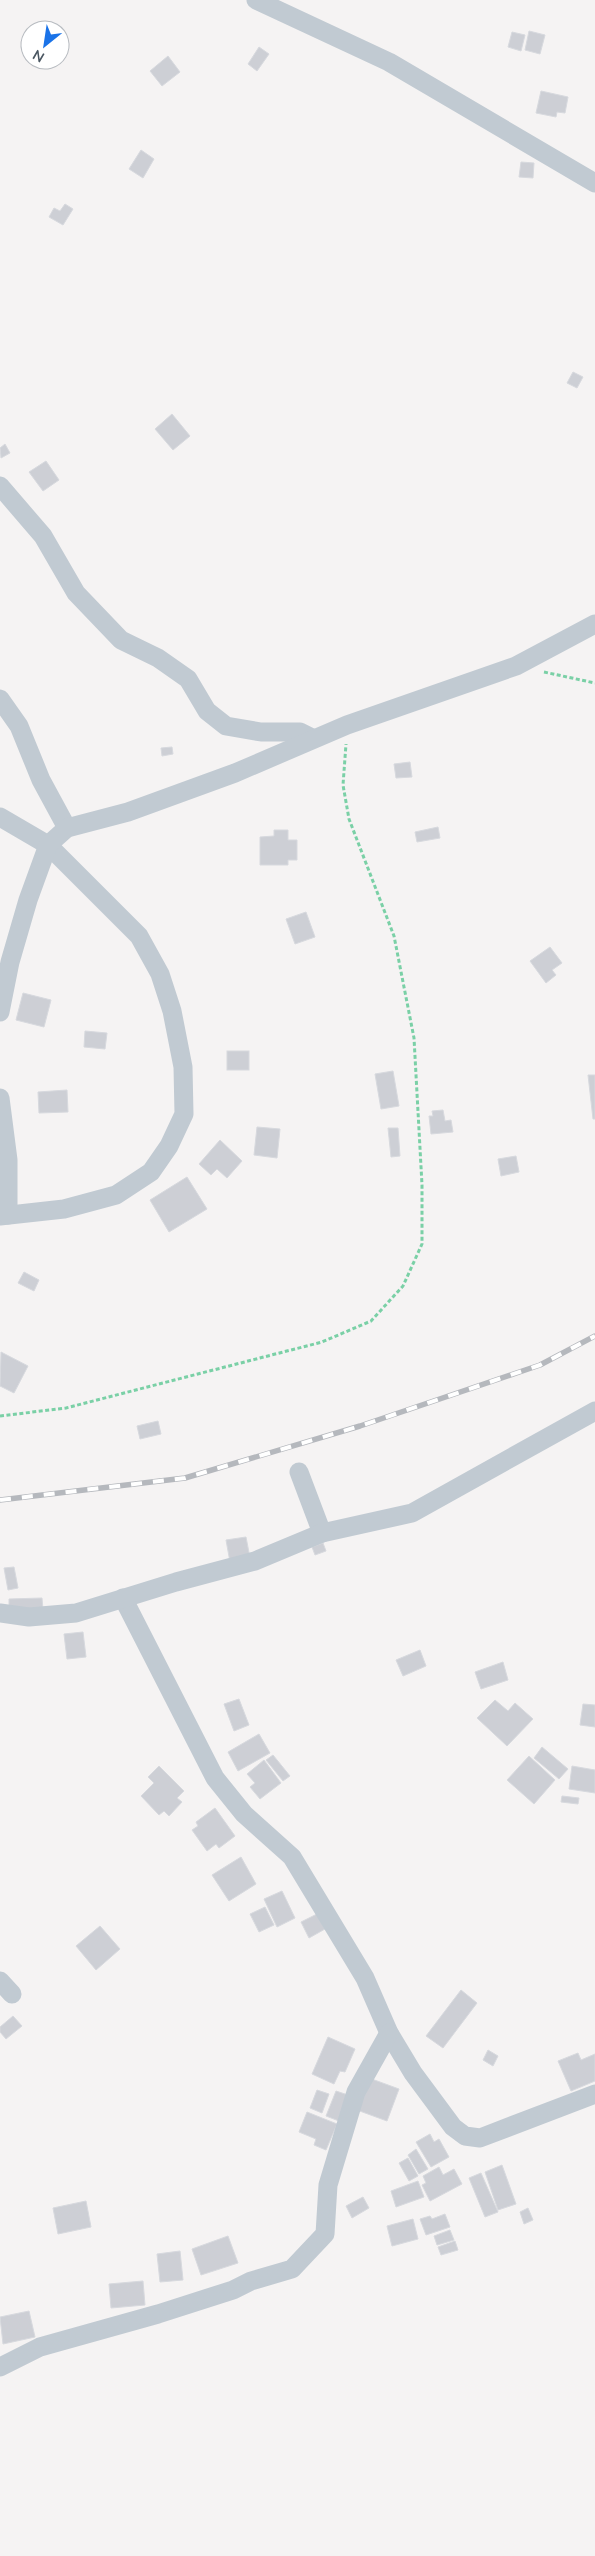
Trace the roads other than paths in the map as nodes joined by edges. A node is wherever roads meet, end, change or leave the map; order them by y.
1 (256, 0) edge
2 (595, 183) edge
3 (0, 486) edge
4 (595, 624) edge
5 (0, 699) edge
6 (312, 738) junction
7 (0, 818) edge
8 (67, 828) junction
9 (48, 845) junction
10 (0, 1012) edge
11 (0, 1098) edge
12 (4, 1215) edge
13 (595, 1411) edge
14 (299, 1472) dead end
15 (322, 1533) junction
16 (123, 1598) junction
17 (0, 1613) edge
18 (389, 2033) junction
19 (595, 2094) edge
20 (0, 2367) edge

1 - 2 street
3 - 6 street
4 - 6 street
5 - 8 street
6 - 8 street
7 - 9 street
8 - 9 street
9 - 10 street
9 - 12 street
11 - 12 street
13 - 15 street
14 - 15 street
15 - 16 street
16 - 17 street
16 - 18 street
18 - 19 street
18 - 20 street

